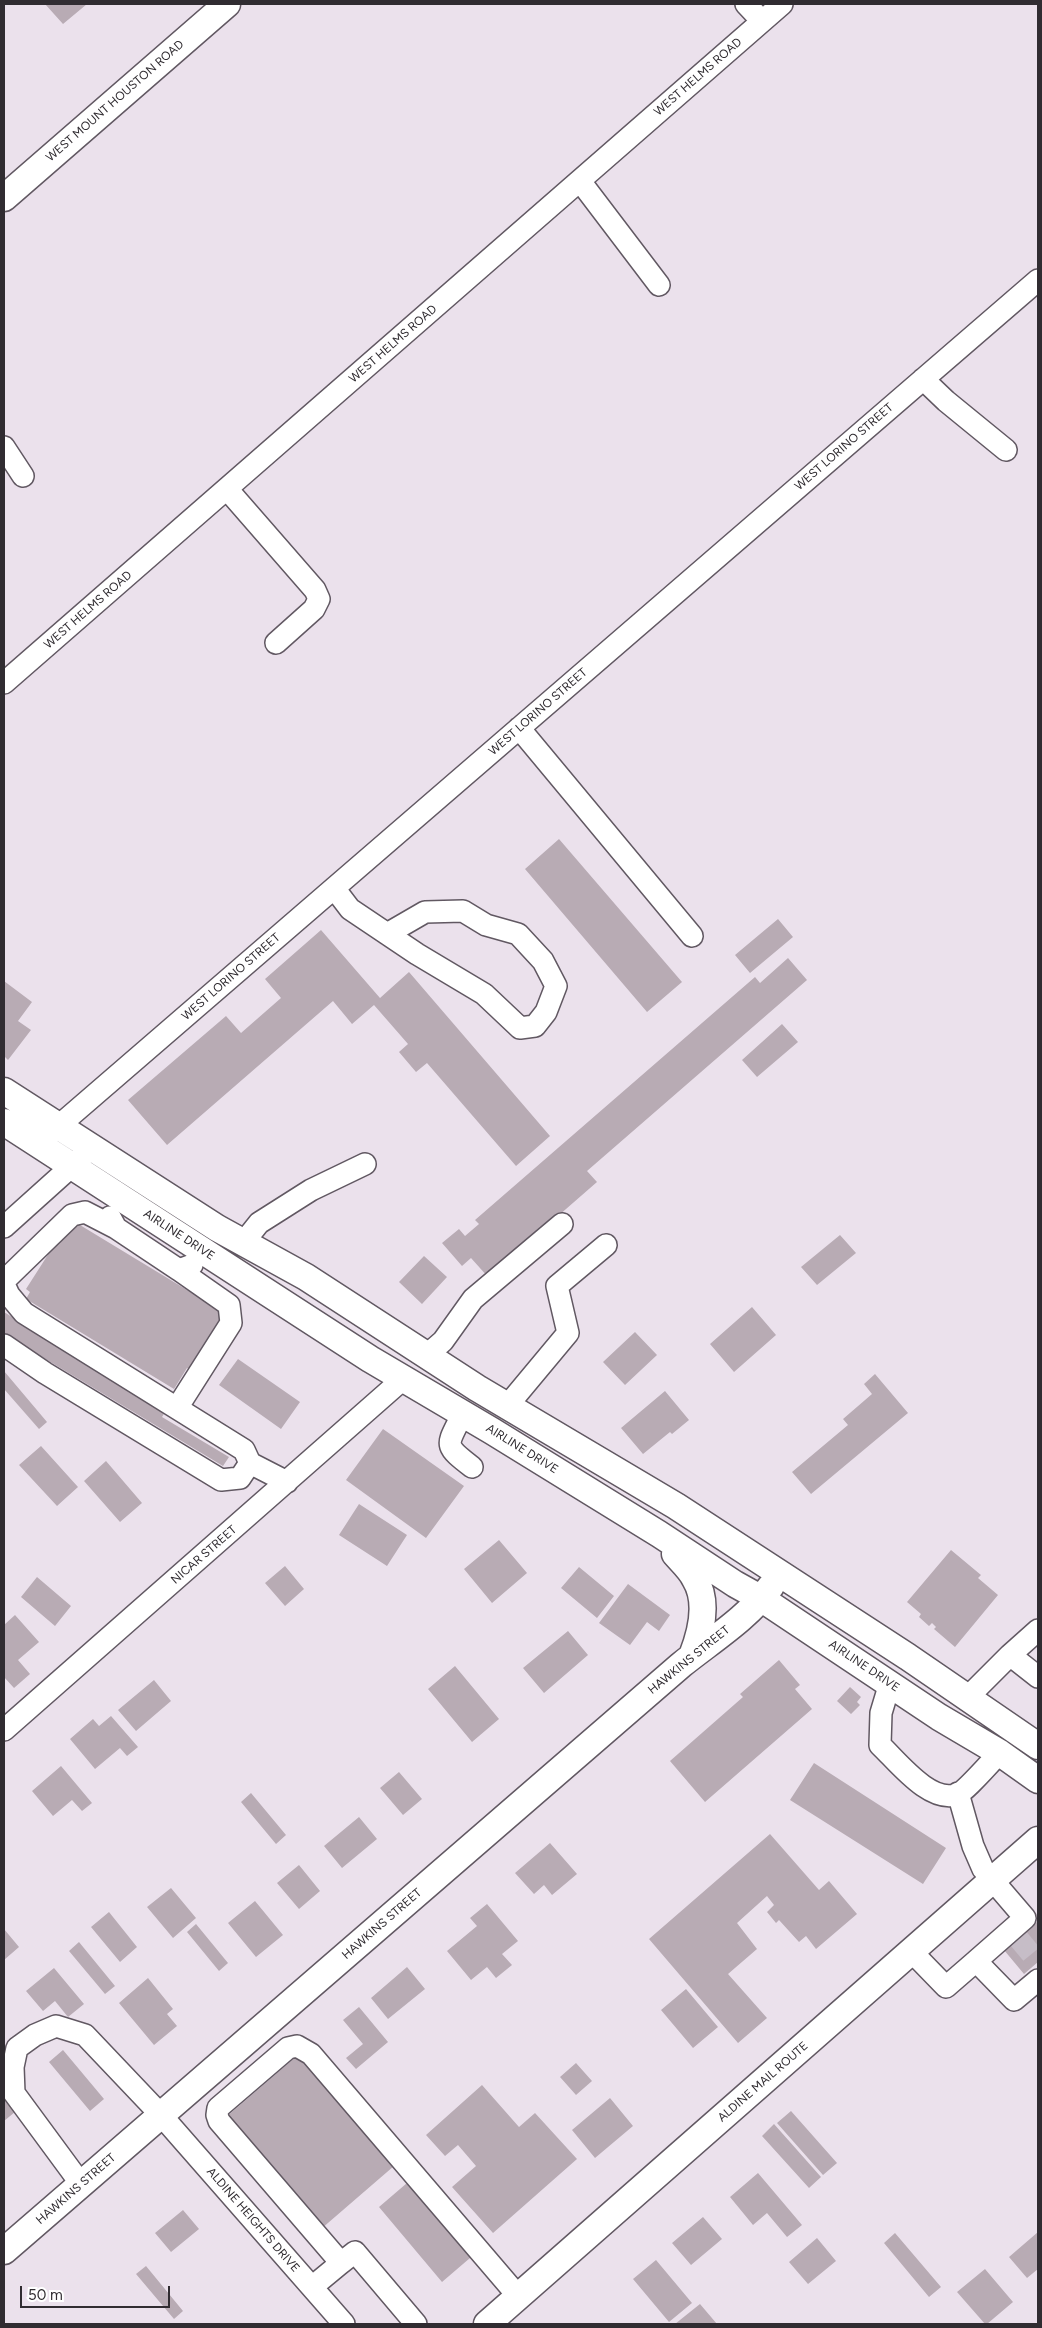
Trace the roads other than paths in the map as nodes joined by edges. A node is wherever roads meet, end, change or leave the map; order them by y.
1 (227, 4) edge
2 (746, 4) edge
3 (782, 4) edge
4 (762, 21) junction
5 (580, 181) junction
6 (4, 198) edge
7 (1038, 280) edge
8 (659, 285) dead end
9 (924, 379) junction
10 (4, 447) edge
11 (1006, 450) dead end
12 (22, 476) dead end
13 (227, 489) junction
14 (276, 643) dead end
15 (4, 684) edge
16 (519, 728) junction
17 (334, 888) junction
18 (387, 934) junction
19 (692, 936) dead end
20 (4, 1091) edge
21 (4, 1122) edge
22 (59, 1126) junction
23 (37, 1144) junction
24 (92, 1147) junction
25 (365, 1164) dead end
26 (73, 1167) junction
27 (118, 1196) junction
28 (562, 1224) dead end
29 (4, 1227) edge
30 (116, 1228) junction
31 (243, 1244) junction
32 (606, 1245) dead end
33 (203, 1251) junction
34 (179, 1270) junction
35 (4, 1282) edge
36 (4, 1346) edge
37 (427, 1356) junction
38 (404, 1379) junction
39 (508, 1405) junction
40 (177, 1408) junction
41 (462, 1413) junction
42 (250, 1463) junction
43 (472, 1467) dead end
44 (287, 1482) junction
45 (659, 1534) junction
46 (779, 1575) junction
47 (762, 1598) junction
48 (1038, 1630) edge
49 (1010, 1655) junction
50 (692, 1656) junction
51 (1038, 1677) edge
52 (890, 1683) junction
53 (967, 1698) junction
54 (4, 1730) edge
55 (1038, 1746) edge
56 (1000, 1753) junction
57 (1038, 1780) edge
58 (958, 1794) junction
59 (1038, 1840) edge
60 (991, 1881) junction
61 (1035, 1912) edge
62 (1018, 1938) dead end
63 (912, 1951) junction
64 (976, 1961) junction
65 (1036, 1985) edge
66 (161, 2115) junction
67 (81, 2184) junction
68 (4, 2251) edge
69 (341, 2263) junction
70 (312, 2287) junction
71 (518, 2296) junction
72 (344, 2324) edge
73 (416, 2324) edge
74 (487, 2324) edge

1 - 6 main road, WEST MOUNT HOUSTON ROAD
2 - 4 street
3 - 4 street, WEST HELMS ROAD
4 - 5 street, WEST HELMS ROAD
5 - 8 street
5 - 13 street, WEST HELMS ROAD
7 - 9 street, WEST LORINO STREET
9 - 11 street
9 - 16 street, WEST LORINO STREET
10 - 12 street
13 - 14 street
13 - 15 street, WEST HELMS ROAD
16 - 17 street, WEST LORINO STREET
16 - 19 street
17 - 18 street
17 - 22 street, WEST LORINO STREET
18 - 18 street
20 - 22 main road
21 - 23 main road, AIRLINE DRIVE
22 - 23 street, WEST LORINO STREET
22 - 24 main road
23 - 26 main road, AIRLINE DRIVE
24 - 26 street
24 - 31 main road
25 - 31 street
26 - 27 main road, AIRLINE DRIVE
26 - 29 street
27 - 30 street
27 - 33 main road, AIRLINE DRIVE
28 - 37 street
30 - 34 street
30 - 35 street
31 - 37 main road
32 - 39 street
33 - 34 street
33 - 38 main road, AIRLINE DRIVE
34 - 40 street
35 - 40 street
36 - 42 street
37 - 39 main road
38 - 41 main road, AIRLINE DRIVE
38 - 44 street, NICAR STREET
39 - 46 main road
40 - 42 street
41 - 43 street
41 - 45 main road, AIRLINE DRIVE
42 - 44 street
44 - 54 street, NICAR STREET
45 - 47 main road, AIRLINE DRIVE
45 - 50 main road
46 - 47 main road, HAWKINS STREET
46 - 53 main road
47 - 50 main road, HAWKINS STREET
47 - 52 main road, AIRLINE DRIVE
48 - 49 street
49 - 51 street
49 - 53 street
50 - 66 main road, HAWKINS STREET
52 - 56 main road, AIRLINE DRIVE
52 - 58 street
53 - 55 main road
56 - 57 main road, AIRLINE DRIVE
56 - 58 street
58 - 60 street
59 - 60 main road, ALDINE MAIL ROUTE
60 - 61 street
60 - 63 main road, ALDINE MAIL ROUTE
61 - 62 street
61 - 64 street
63 - 64 street
63 - 71 main road, ALDINE MAIL ROUTE
64 - 65 street
66 - 67 main road, HAWKINS STREET
66 - 67 street, ALDINE HEIGHTS DRIVE
66 - 70 street, ALDINE HEIGHTS DRIVE
67 - 68 main road, HAWKINS STREET
69 - 70 street
69 - 71 street
69 - 73 street
70 - 72 street, ALDINE HEIGHTS DRIVE
71 - 74 main road, ALDINE MAIL ROUTE

